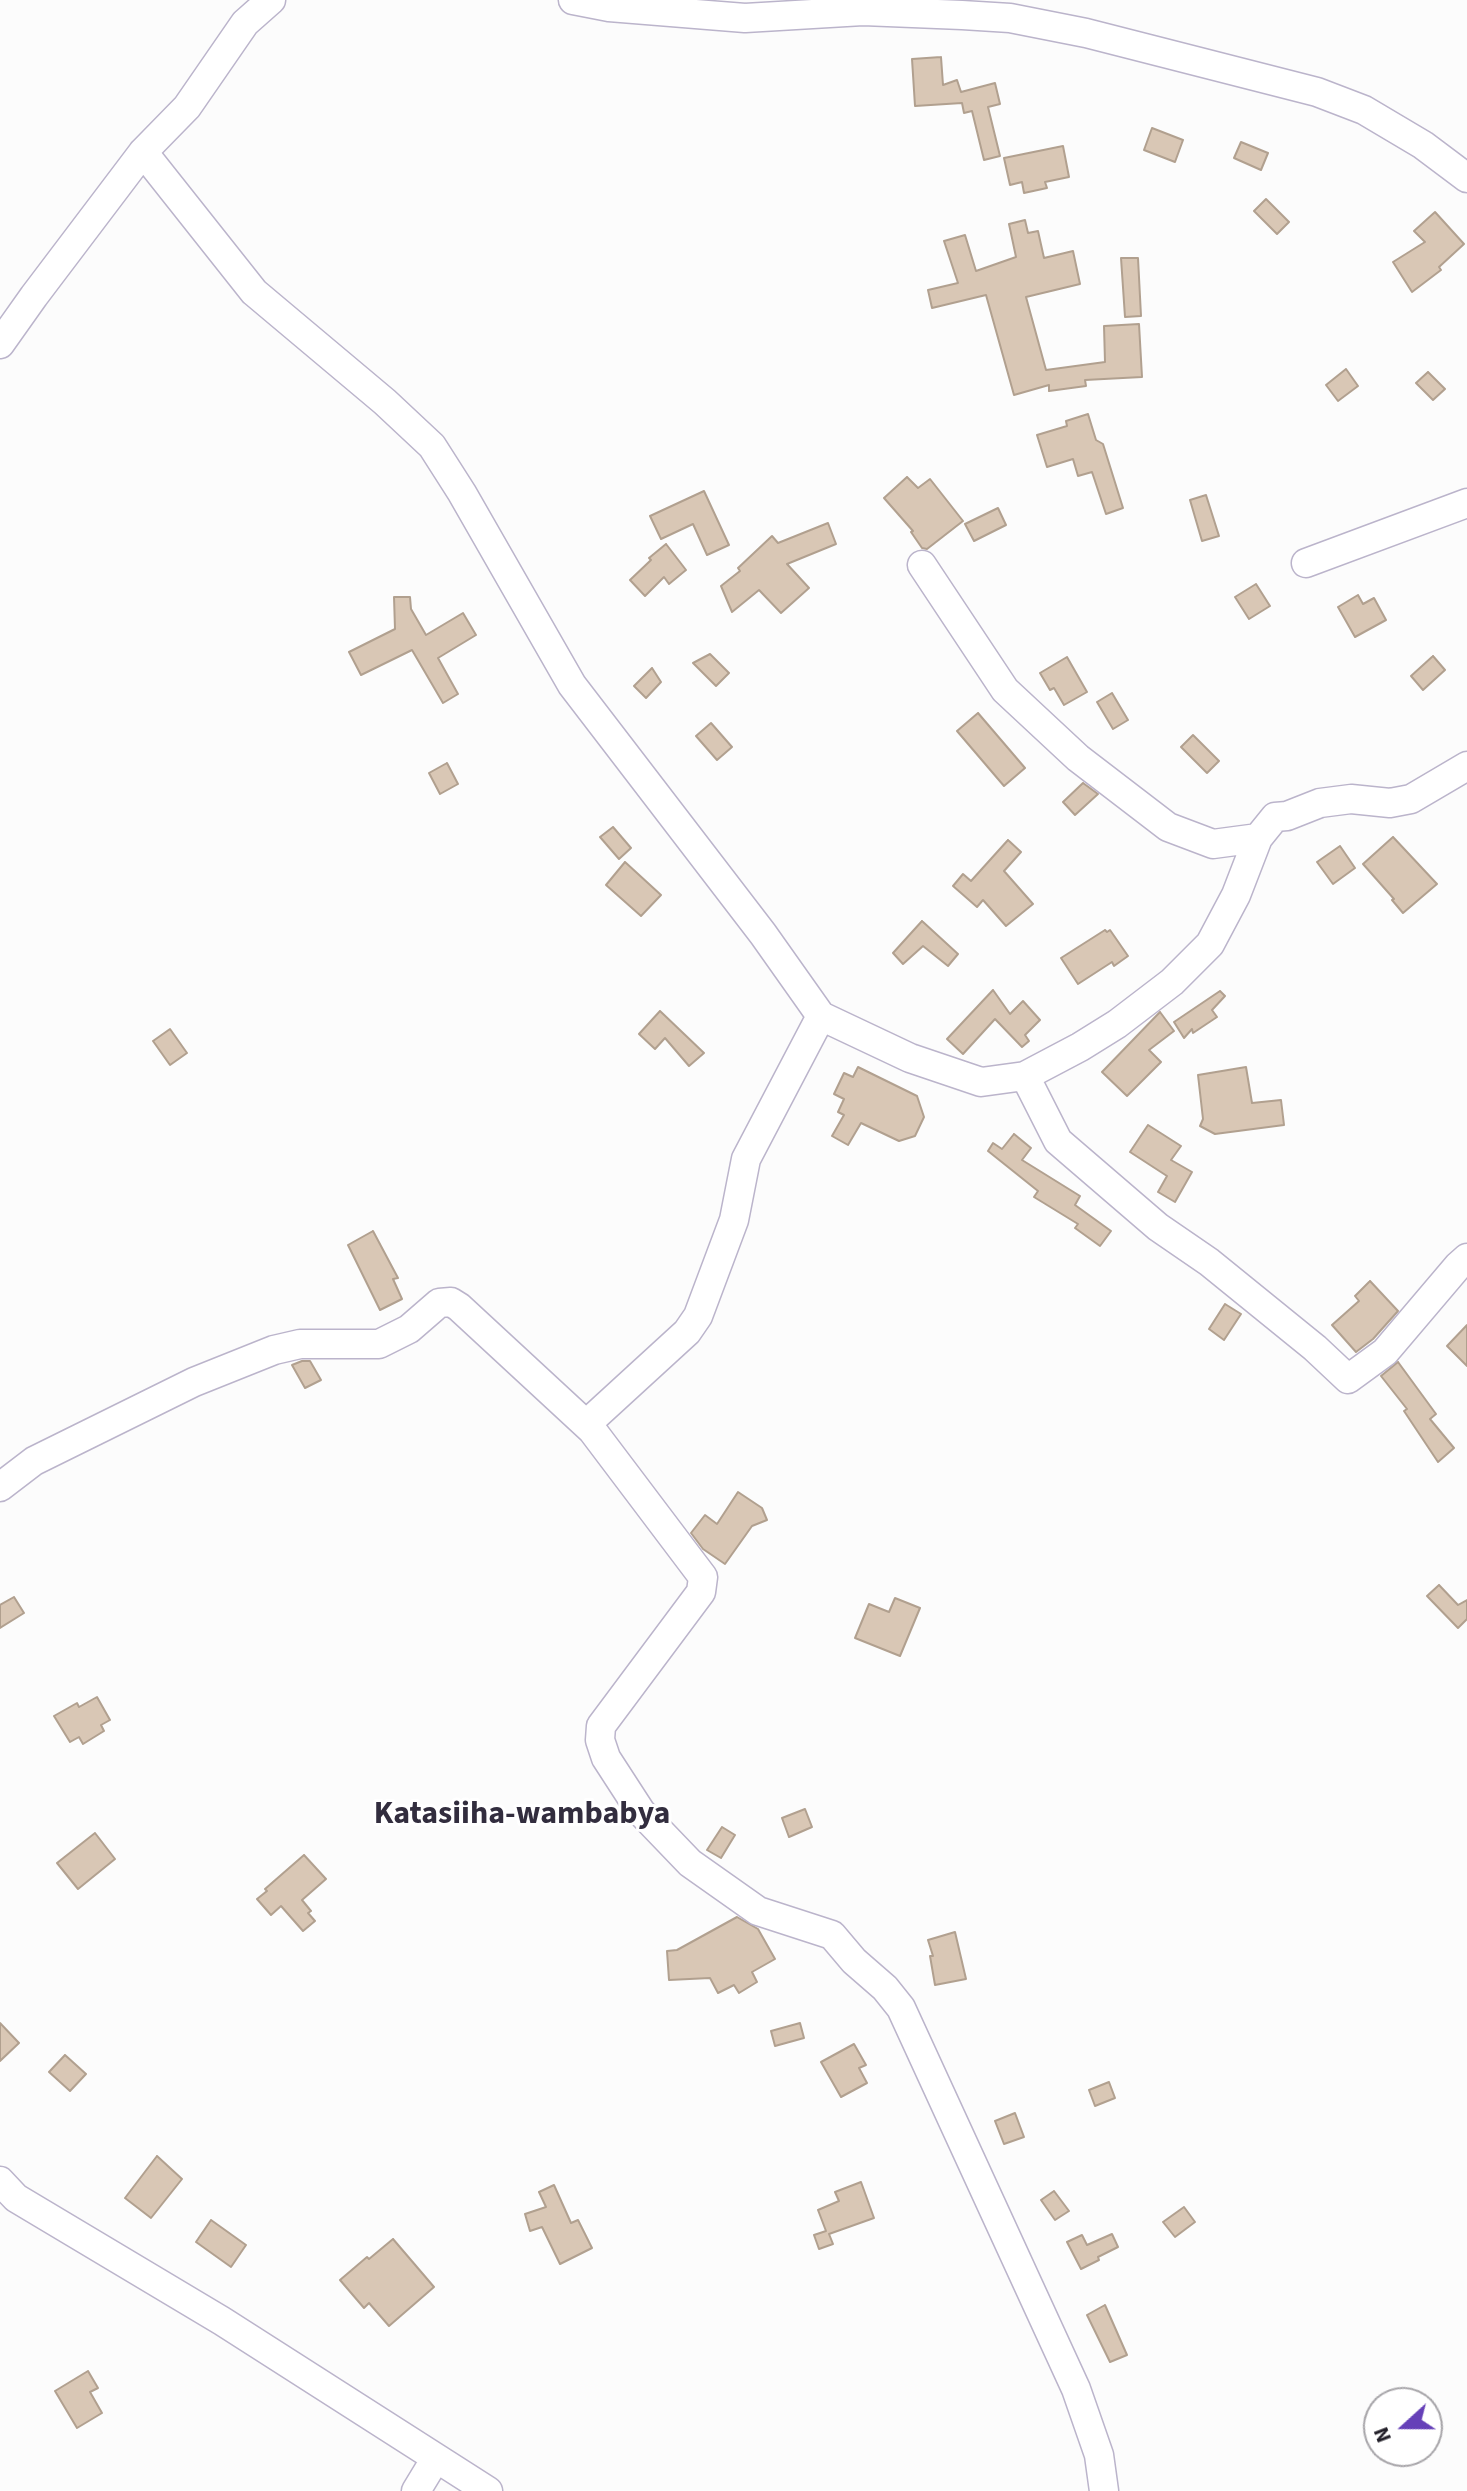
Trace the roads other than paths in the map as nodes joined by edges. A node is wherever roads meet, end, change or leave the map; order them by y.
1 (271, 0) edge
2 (573, 0) edge
3 (143, 152) junction
4 (1467, 178) edge
5 (0, 344) edge
6 (1467, 503) edge
7 (1306, 563) dead end
8 (922, 565) dead end
9 (1467, 766) edge
10 (1258, 838) junction
11 (821, 1016) junction
12 (1025, 1076) junction
13 (1467, 1258) edge
14 (592, 1430) junction
15 (0, 1487) edge
16 (0, 2181) edge
17 (436, 2458) junction
18 (416, 2491) edge
19 (488, 2491) edge
20 (1104, 2491) edge

1 - 3 street
2 - 4 street
3 - 5 street
3 - 11 street
6 - 7 street
8 - 10 street
9 - 10 street
10 - 12 street
11 - 12 street
11 - 14 street
12 - 13 street
14 - 15 street
14 - 20 street
16 - 17 street
17 - 18 street
17 - 19 street

